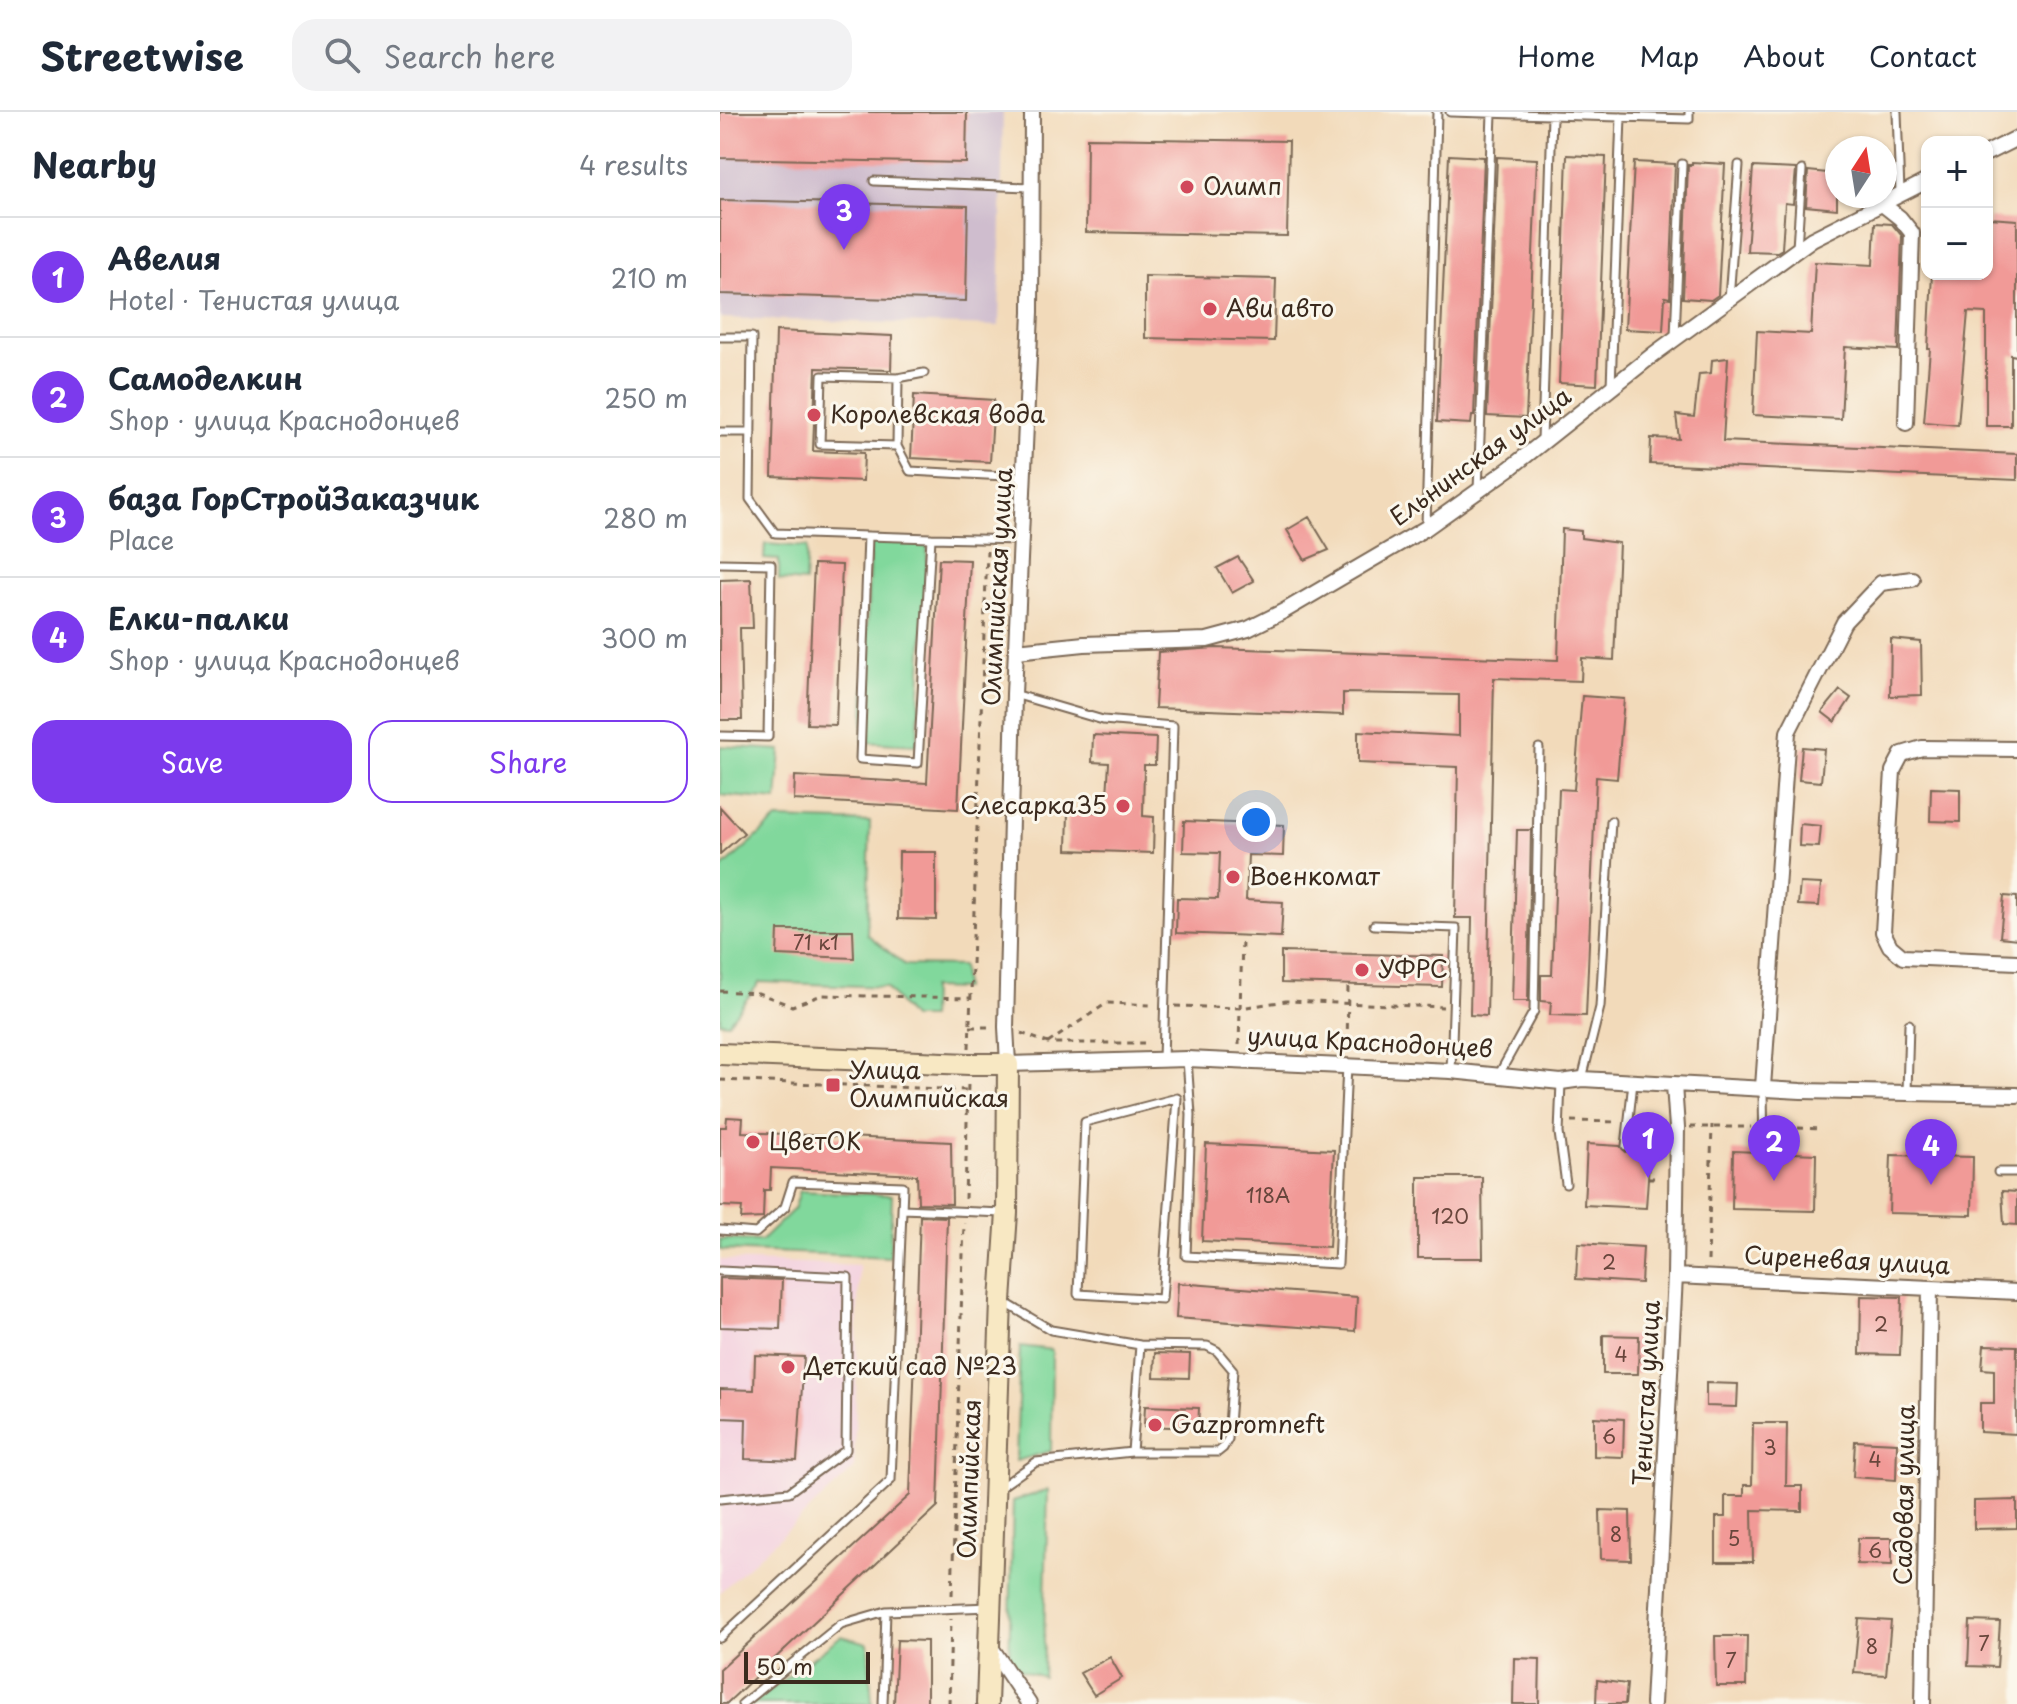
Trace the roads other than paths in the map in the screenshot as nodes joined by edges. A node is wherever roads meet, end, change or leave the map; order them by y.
1 (1032, 112) edge
2 (1437, 112) edge
3 (1450, 112) edge
4 (1689, 112) edge
5 (1897, 112) edge
6 (1492, 113) edge
7 (1552, 115) junction
8 (1621, 117) junction
9 (2017, 138) edge
10 (1993, 150) edge
11 (1682, 164) dead end
12 (1739, 165) dead end
13 (1802, 170) dead end
14 (874, 181) dead end
15 (1921, 184) edge
16 (1030, 187) junction
17 (1900, 193) junction
18 (1897, 195) edge
19 (1871, 208) edge
20 (1887, 208) edge
21 (1797, 250) junction
22 (1729, 299) junction
23 (720, 337) edge
24 (1675, 339) junction
25 (924, 373) dead end
26 (898, 378) junction
27 (1611, 388) junction
28 (1906, 423) dead end
29 (720, 432) edge
30 (751, 432) junction
31 (1542, 442) junction
32 (897, 446) junction
33 (1025, 477) junction
34 (1478, 491) junction
35 (1426, 528) junction
36 (868, 536) junction
37 (931, 538) junction
38 (1021, 540) junction
39 (720, 563) edge
40 (1912, 579) dead end
41 (1016, 651) junction
42 (1014, 694) junction
43 (720, 736) edge
44 (1539, 748) dead end
45 (2017, 749) edge
46 (1611, 821) dead end
47 (1374, 925) dead end
48 (2017, 962) edge
49 (1909, 1024) dead end
50 (720, 1054) edge
51 (1163, 1059) junction
52 (1187, 1059) junction
53 (1008, 1064) junction
54 (1347, 1065) junction
55 (1451, 1071) junction
56 (1498, 1076) junction
57 (1582, 1079) junction
58 (1561, 1082) junction
59 (1633, 1082) junction
60 (1674, 1085) junction
61 (1763, 1087) junction
62 (1907, 1093) junction
63 (2017, 1095) edge
64 (1177, 1098) joint
65 (1626, 1146) dead end
66 (1764, 1152) dead end
67 (1998, 1172) dead end
68 (2017, 1172) edge
69 (1566, 1184) dead end
70 (902, 1209) junction
71 (1007, 1213) junction
72 (720, 1230) edge
73 (720, 1271) edge
74 (1675, 1276) junction
75 (1930, 1288) junction
76 (2017, 1292) edge
77 (1001, 1301) junction
78 (1140, 1345) junction
79 (1132, 1452) junction
80 (996, 1490) junction
81 (720, 1499) edge
82 (990, 1607) junction
83 (886, 1611) junction
84 (720, 1638) edge
85 (989, 1646) junction
86 (742, 1704) edge
87 (883, 1704) edge
88 (987, 1704) edge
89 (1029, 1704) edge
90 (1653, 1704) edge
91 (1923, 1704) edge

1 - 16 street, Олимпийская улица
2 - 35 lane
3 - 6 lane
4 - 8 lane
5 - 17 lane
6 - 7 lane
6 - 34 lane
7 - 8 lane
7 - 31 lane
8 - 27 lane
9 - 10 street
11 - 24 lane
12 - 22 lane
13 - 21 lane
14 - 16 lane
15 - 17 street, Ельнинская улица
16 - 33 street, Олимпийская улица
17 - 18 street, Ельнинская улица
19 - 21 street, Ельнинская улица
20 - 28 street
21 - 22 street, Ельнинская улица
22 - 24 street, Ельнинская улица
23 - 30 lane
24 - 27 street, Ельнинская улица
25 - 26 lane
26 - 32 lane
26 - 32 lane
27 - 31 street, Ельнинская улица
29 - 30 lane
30 - 36 lane
31 - 34 street, Ельнинская улица
32 - 33 lane
33 - 38 street, Олимпийская улица
34 - 35 street, Ельнинская улица
35 - 41 street, Ельнинская улица
36 - 37 lane
36 - 37 lane
37 - 38 lane
38 - 41 street, Олимпийская улица
39 - 43 lane
40 - 61 street
41 - 42 street, Олимпийская улица
42 - 51 lane
42 - 53 street, Олимпийская улица
44 - 56 lane
45 - 48 street
46 - 57 lane
47 - 55 lane
49 - 62 lane
50 - 53 main road, улица Краснодонцев
51 - 52 street, улица Краснодонцев
51 - 53 street, улица Краснодонцев
52 - 54 street, улица Краснодонцев
52 - 54 lane
53 - 71 main road, Олимпийская
54 - 55 street, улица Краснодонцев
55 - 56 street, улица Краснодонцев
56 - 58 street, улица Краснодонцев
57 - 58 street, улица Краснодонцев
57 - 59 street, улица Краснодонцев
58 - 69 lane
59 - 60 street, улица Краснодонцев
59 - 65 lane
60 - 61 street, улица Краснодонцев
60 - 74 street, Тенистая улица
61 - 62 street, улица Краснодонцев
61 - 66 lane
62 - 63 street, улица Краснодонцев
64 - 64 lane
67 - 68 lane
70 - 71 lane
70 - 72 lane
70 - 84 lane
71 - 77 main road, Олимпийская
73 - 81 lane
74 - 75 street, Сиреневая улица
74 - 90 street, Тенистая улица
75 - 76 street, Сиреневая улица
75 - 91 street, Садовая улица
77 - 78 lane
77 - 80 main road, Олимпийская
78 - 79 lane
78 - 79 lane
79 - 80 lane
80 - 82 main road, Олимпийская
82 - 83 lane
82 - 85 main road, Олимпийская
83 - 86 lane
83 - 87 lane
85 - 88 main road, Олимпийская
85 - 89 street

